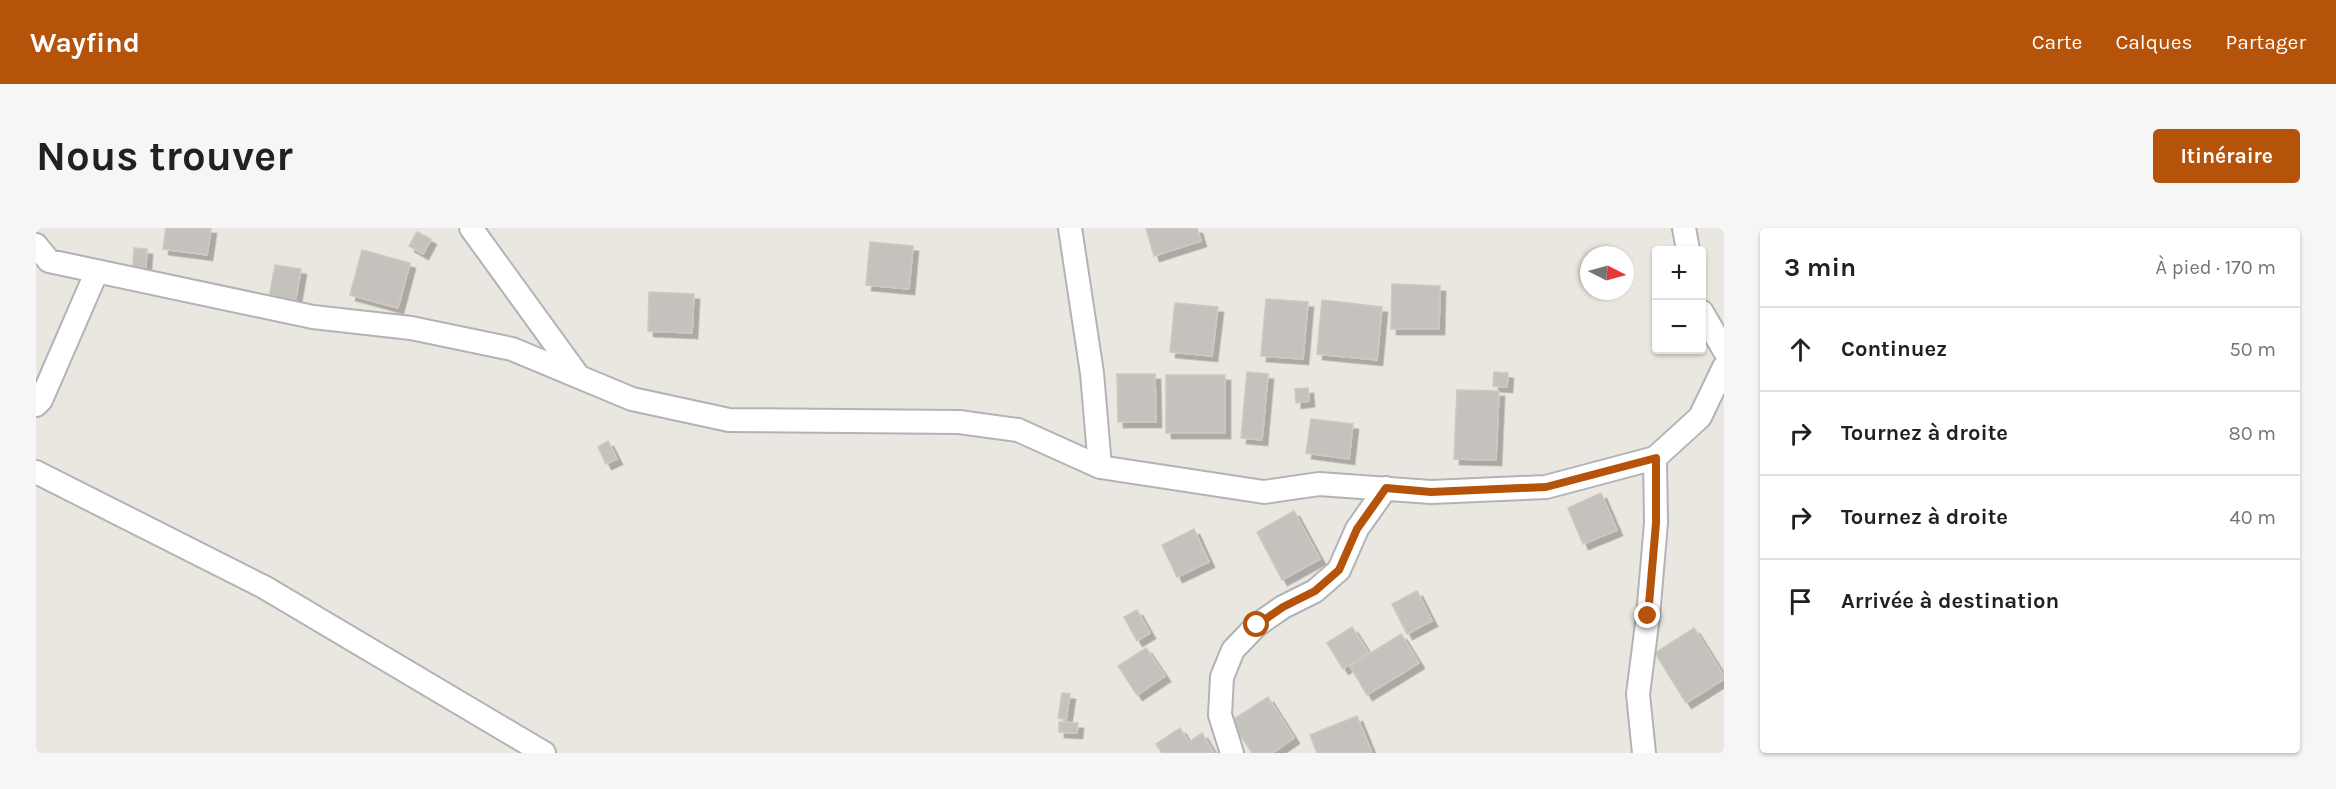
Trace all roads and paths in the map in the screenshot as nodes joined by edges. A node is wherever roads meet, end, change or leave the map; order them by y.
1 (471, 228) edge
2 (1070, 228) edge
3 (1684, 228) edge
4 (36, 245) edge
5 (1687, 246) edge
6 (97, 271) junction
7 (1706, 320) edge
8 (1724, 350) edge
9 (1724, 366) edge
10 (579, 377) junction
11 (36, 405) edge
12 (1656, 458) junction
13 (1100, 467) junction
14 (36, 472) edge
15 (1386, 488) junction
16 (544, 753) edge
17 (1232, 753) edge
18 (1644, 753) edge

1 - 10 street
2 - 13 street
3 - 5 street
4 - 6 street
6 - 10 street
6 - 11 street
7 - 8 street
9 - 12 street
10 - 13 street
12 - 15 street
12 - 18 street
13 - 15 street
14 - 16 street
15 - 17 street

